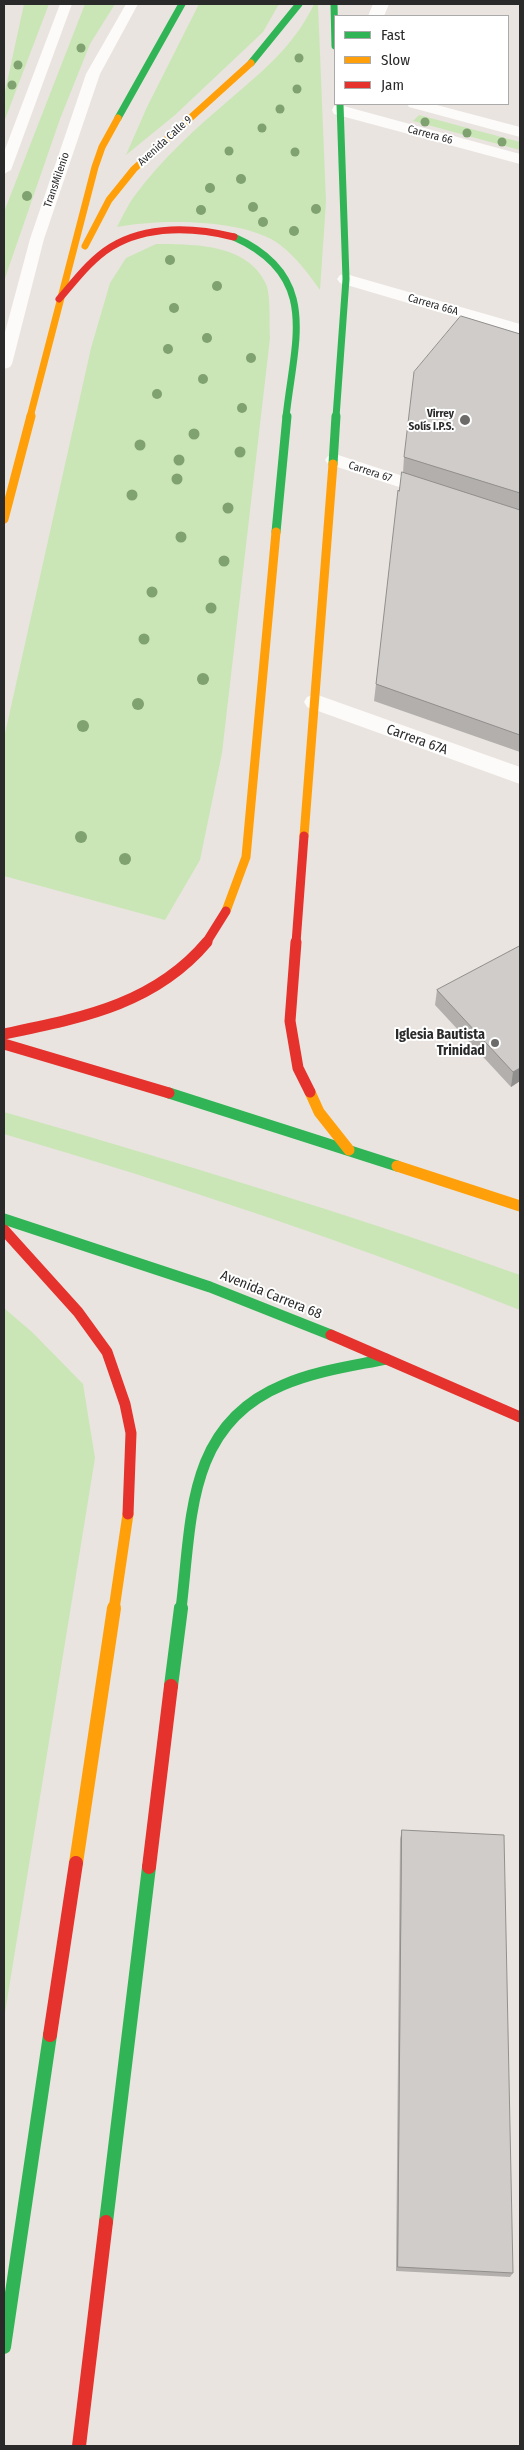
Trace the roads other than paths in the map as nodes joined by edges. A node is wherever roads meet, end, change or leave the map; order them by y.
1 (66, 4) edge
2 (132, 4) edge
3 (182, 4) edge
4 (299, 4) edge
5 (419, 105) edge
6 (340, 107) edge
7 (520, 132) edge
8 (520, 159) edge
9 (4, 170) edge
10 (346, 279) junction
11 (59, 299) junction
12 (520, 330) edge
13 (4, 364) edge
14 (335, 460) junction
15 (458, 500) edge
16 (4, 519) edge
17 (315, 702) junction
18 (520, 776) edge
19 (4, 1034) edge
20 (4, 1044) edge
21 (350, 1150) junction
22 (520, 1206) edge
23 (4, 1219) edge
24 (4, 1230) edge
25 (386, 1359) junction
26 (520, 1417) edge
27 (4, 2347) edge
28 (79, 2446) edge

1 - 9 lane
2 - 13 lane, TransMilenio
3 - 11 main road, Avenida Calle 9
4 - 11 main road, Avenida Calle 9
5 - 7 street, Carrera 66
6 - 8 street, Carrera 66
6 - 10 main road
10 - 12 street, Carrera 66A
10 - 14 main road
11 - 16 main road, Avenida Calle 9
11 - 19 main road
14 - 15 street, Carrera 67
14 - 17 main road
17 - 18 street, Carrera 67A
17 - 21 main road
20 - 21 main road
21 - 22 main road
23 - 25 main road, Avenida Carrera 68
24 - 27 main road
25 - 26 main road, Avenida Carrera 68
25 - 28 main road

